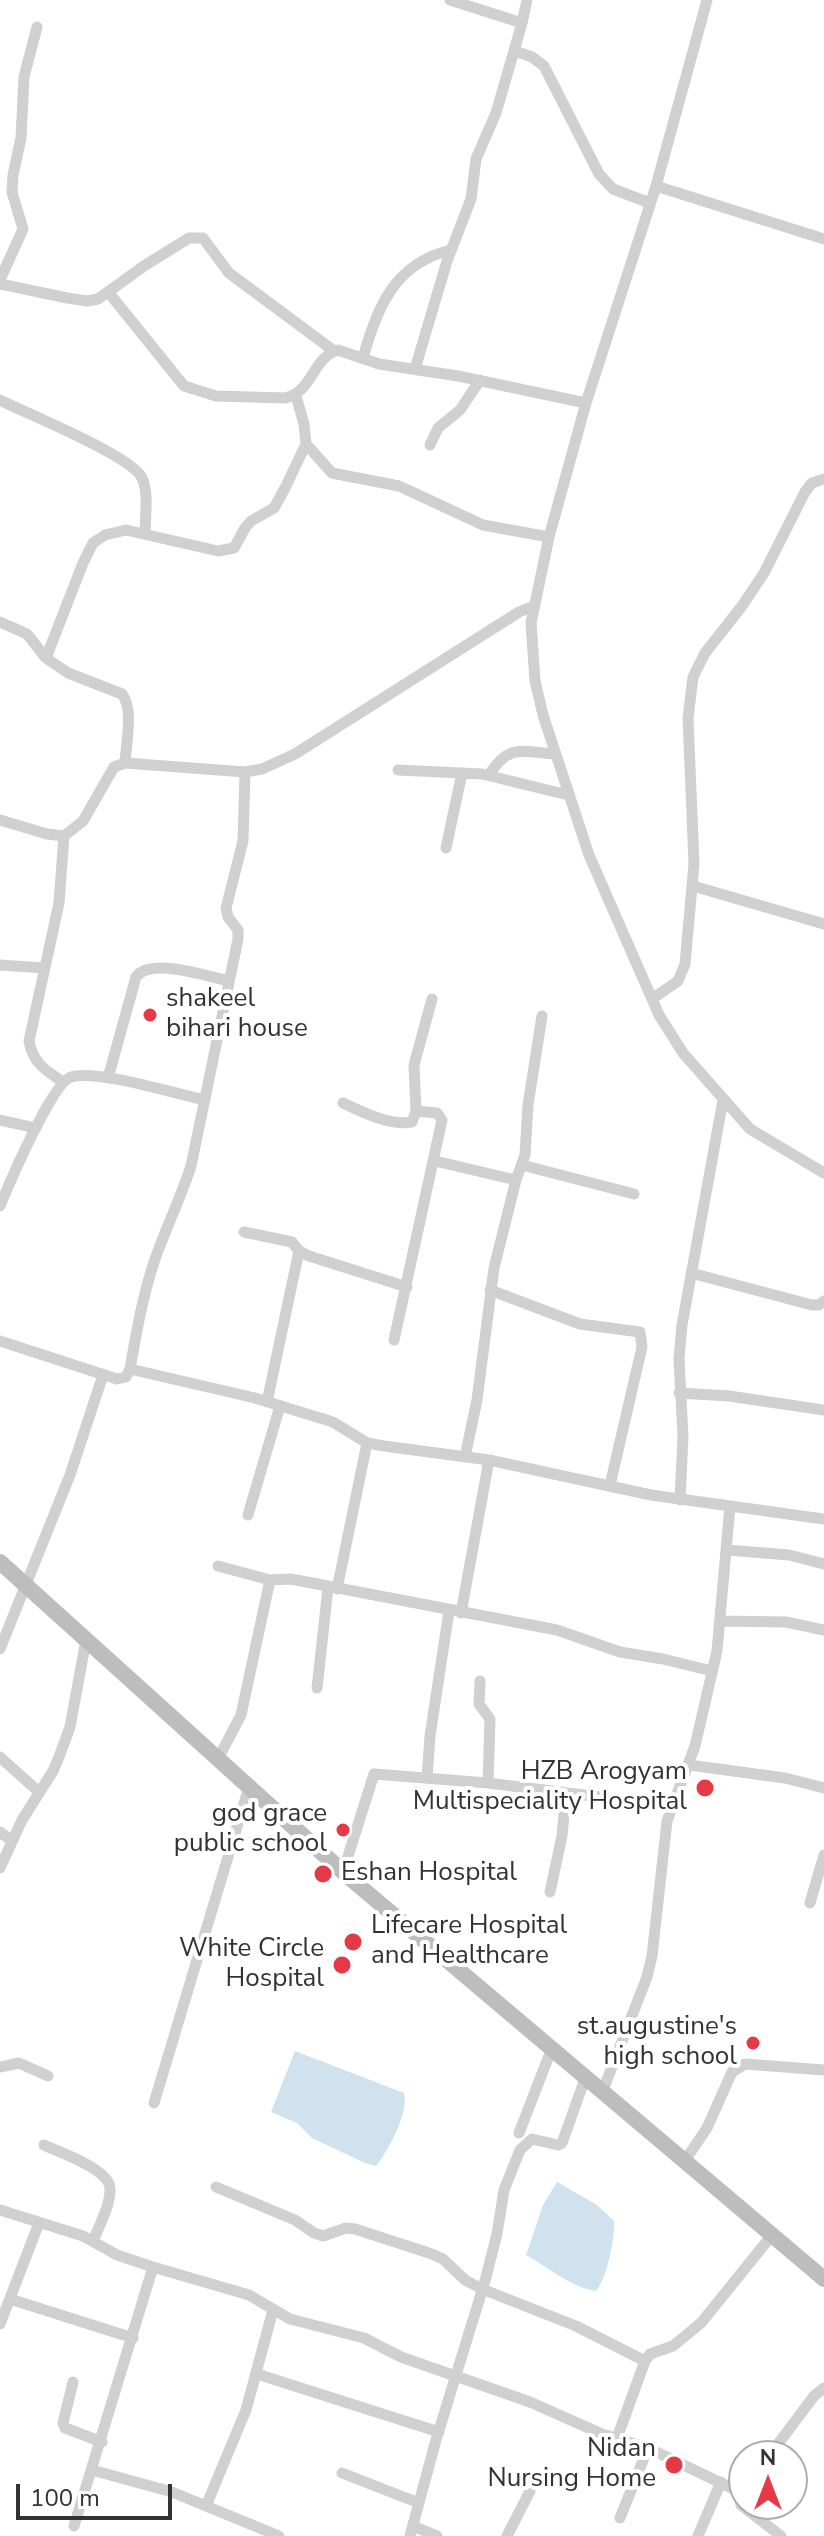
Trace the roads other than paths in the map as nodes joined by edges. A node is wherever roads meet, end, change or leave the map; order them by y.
1 (450, 0) edge
2 (527, 0) edge
3 (707, 0) edge
4 (522, 23) junction
5 (37, 27) dead end
6 (515, 51) junction
7 (656, 186) junction
8 (650, 203) junction
9 (824, 239) edge
10 (451, 250) junction
11 (0, 282) edge
12 (109, 293) junction
13 (334, 351) junction
14 (363, 358) junction
15 (415, 369) junction
16 (480, 380) junction
17 (296, 396) junction
18 (0, 400) edge
19 (586, 403) junction
20 (306, 444) junction
21 (430, 445) dead end
22 (824, 479) edge
23 (145, 534) junction
24 (549, 537) junction
25 (534, 606) junction
26 (0, 622) edge
27 (46, 658) junction
28 (555, 754) junction
29 (125, 763) junction
30 (398, 770) dead end
31 (245, 772) junction
32 (462, 773) junction
33 (489, 775) junction
34 (568, 795) junction
35 (0, 820) edge
36 (64, 836) junction
37 (446, 848) dead end
38 (693, 886) junction
39 (824, 924) edge
40 (0, 965) edge
41 (45, 968) junction
42 (229, 981) junction
43 (432, 999) dead end
44 (652, 999) junction
45 (542, 1016) dead end
46 (108, 1078) junction
47 (63, 1082) junction
48 (205, 1100) junction
49 (723, 1100) junction
50 (343, 1103) dead end
51 (416, 1111) junction
52 (0, 1120) edge
53 (36, 1128) junction
54 (435, 1161) junction
55 (522, 1165) junction
56 (824, 1173) edge
57 (516, 1180) junction
58 (634, 1194) dead end
59 (0, 1206) edge
60 (244, 1232) dead end
61 (299, 1251) junction
62 (691, 1273) junction
63 (407, 1287) junction
64 (490, 1290) junction
65 (824, 1301) edge
66 (394, 1340) dead end
67 (0, 1341) edge
68 (130, 1369) junction
69 (103, 1375) junction
70 (679, 1393) junction
71 (267, 1402) junction
72 (280, 1406) junction
73 (824, 1410) edge
74 (367, 1443) junction
75 (465, 1457) junction
76 (489, 1460) junction
77 (610, 1485) junction
78 (680, 1500) junction
79 (730, 1506) junction
80 (248, 1515) dead end
81 (824, 1519) edge
82 (727, 1550) junction
83 (0, 1562) edge
84 (824, 1564) edge
85 (218, 1566) dead end
86 (270, 1580) junction
87 (27, 1587) junction
88 (332, 1588) junction
89 (455, 1612) junction
90 (721, 1621) junction
91 (824, 1630) edge
92 (86, 1640) junction
93 (0, 1649) edge
94 (712, 1671) junction
95 (480, 1681) dead end
96 (317, 1688) dead end
97 (0, 1757) edge
98 (218, 1759) junction
99 (689, 1765) junction
100 (427, 1778) junction
101 (488, 1783) junction
102 (249, 1787) junction
103 (824, 1788) edge
104 (39, 1792) junction
105 (566, 1793) junction
106 (671, 1806) junction
107 (0, 1832) edge
108 (12, 1841) junction
109 (824, 1855) edge
110 (0, 1868) edge
111 (343, 1872) junction
112 (550, 1892) dead end
113 (810, 1903) dead end
114 (552, 2048) junction
115 (0, 2067) edge
116 (824, 2070) edge
117 (48, 2076) dead end
118 (586, 2076) junction
119 (603, 2090) junction
120 (154, 2103) dead end
121 (519, 2133) dead end
122 (44, 2145) dead end
123 (684, 2162) junction
124 (216, 2187) dead end
125 (0, 2210) edge
126 (39, 2223) junction
127 (772, 2235) junction
128 (93, 2241) junction
129 (153, 2267) junction
130 (824, 2279) edge
131 (482, 2289) junction
132 (10, 2299) junction
133 (273, 2310) junction
134 (0, 2324) edge
135 (133, 2338) junction
136 (645, 2361) junction
137 (257, 2374) junction
138 (455, 2376) junction
139 (73, 2382) dead end
140 (823, 2387) edge
141 (439, 2432) junction
142 (617, 2438) junction
143 (782, 2440) edge
144 (102, 2442) junction
145 (648, 2448) junction
146 (92, 2470) junction
147 (342, 2473) dead end
148 (721, 2482) junction
149 (728, 2485) edge
150 (530, 2491) dead end
151 (419, 2503) junction
152 (206, 2506) junction
153 (620, 2518) dead end
154 (760, 2520) edge
155 (74, 2526) dead end
156 (412, 2531) edge
157 (279, 2536) edge
158 (437, 2536) edge
159 (507, 2536) edge
160 (698, 2536) edge
161 (781, 2536) edge

1 - 4 street
2 - 4 street
3 - 7 street
4 - 6 street
5 - 11 street
6 - 8 street
6 - 10 street
7 - 8 street
7 - 9 street
8 - 19 street
10 - 14 street
10 - 15 street
11 - 12 street
12 - 13 street
12 - 17 street
13 - 14 street
13 - 17 street
14 - 15 street
15 - 16 street
16 - 19 street
16 - 21 street
17 - 20 street
18 - 23 street
19 - 24 street
20 - 23 street
20 - 24 street
22 - 38 street
23 - 27 street
24 - 25 street
25 - 28 street
25 - 31 street
26 - 27 street
27 - 29 street
28 - 33 street
28 - 34 street
29 - 31 street
29 - 36 street
30 - 32 street
31 - 42 street
32 - 33 street
32 - 37 street
33 - 34 street
34 - 44 street
35 - 36 street
36 - 41 street
38 - 39 street
38 - 44 street
40 - 41 street
41 - 47 street
42 - 46 street
42 - 48 street
43 - 51 street
44 - 49 street
45 - 55 street
46 - 47 street
46 - 48 street
47 - 53 street
48 - 68 street
49 - 56 street
49 - 62 street
50 - 51 street
51 - 54 street
52 - 53 street
53 - 59 street
54 - 57 street
54 - 63 street
55 - 57 street
55 - 58 street
57 - 64 street
60 - 61 street
61 - 63 street
61 - 71 street
62 - 65 street
62 - 70 street
63 - 66 street
64 - 75 street
64 - 77 street
67 - 69 street
68 - 69 street
68 - 71 street
69 - 87 street
70 - 73 street
70 - 78 street
71 - 72 street
72 - 74 street
72 - 80 street
74 - 75 street
74 - 88 street
75 - 76 street
76 - 77 street
76 - 89 street
77 - 78 street
78 - 79 street
79 - 81 street
79 - 82 street
82 - 84 street
82 - 90 street
83 - 87 main road
85 - 86 street
86 - 88 street
86 - 98 street
87 - 92 main road
87 - 93 street
88 - 89 street
88 - 96 street
89 - 94 street
89 - 100 street
90 - 91 street
90 - 94 street
92 - 98 main road
92 - 104 street
94 - 99 street
95 - 101 street
97 - 104 street
98 - 102 main road
99 - 103 street
99 - 106 street
100 - 101 street
100 - 111 street
101 - 105 street
102 - 111 main road
102 - 120 street
104 - 108 street
105 - 106 street
105 - 112 street
106 - 119 street
107 - 108 street
108 - 110 street
109 - 113 street
111 - 114 main road
114 - 118 main road
114 - 121 street
115 - 117 street
116 - 123 street
118 - 119 main road
118 - 131 street
119 - 123 main road
122 - 128 street
123 - 127 main road
124 - 131 street
125 - 126 street
126 - 128 street
126 - 132 street
127 - 130 main road
127 - 136 street
128 - 129 street
129 - 133 street
129 - 135 street
131 - 136 street
131 - 138 street
132 - 134 street
132 - 135 street
133 - 137 street
133 - 138 street
135 - 144 street
136 - 142 street
137 - 141 street
137 - 152 street
138 - 141 street
138 - 142 street
139 - 144 street
140 - 143 street
141 - 151 street
142 - 145 street
144 - 146 street
145 - 148 street
145 - 153 street
146 - 152 street
146 - 155 street
147 - 151 street
148 - 149 street
148 - 160 street
150 - 159 street
151 - 156 street
152 - 157 street
154 - 161 street
156 - 158 street

